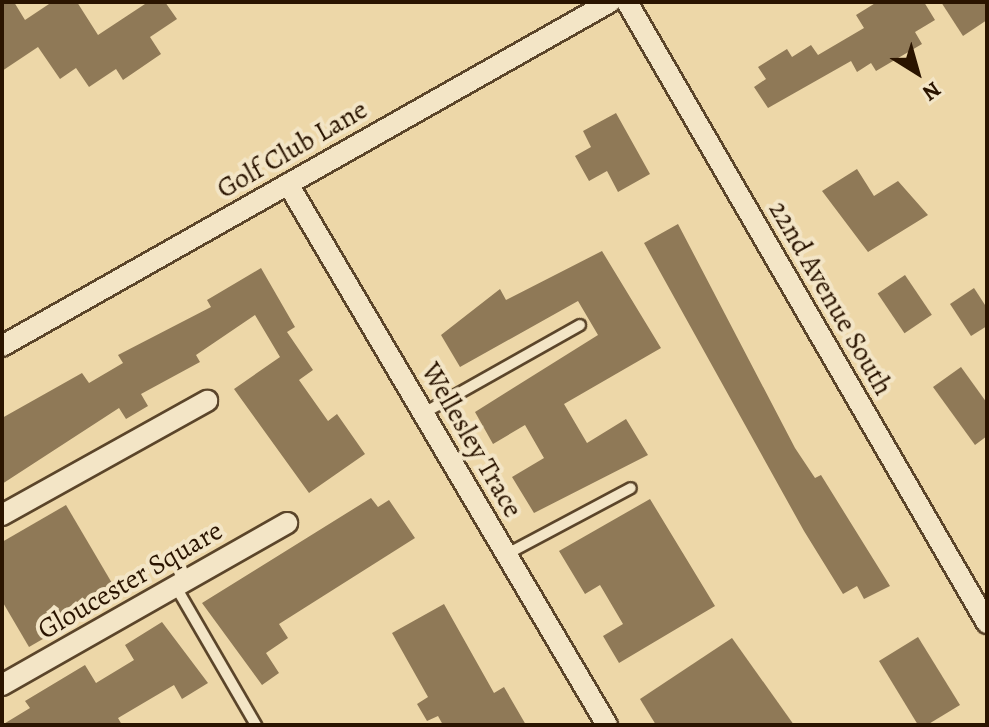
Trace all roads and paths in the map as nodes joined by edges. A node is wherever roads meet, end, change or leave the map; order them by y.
1 (610, 2) edge
2 (627, 2) edge
3 (288, 184) junction
4 (580, 325) dead end
5 (2, 346) edge
6 (207, 401) dead end
7 (424, 413) junction
8 (631, 488) dead end
9 (2, 515) edge
10 (287, 523) dead end
11 (507, 554) junction
12 (176, 587) junction
13 (987, 623) edge
14 (2, 685) edge
15 (256, 725) edge
16 (607, 725) edge

1 - 3 street, Golf Club Lane
2 - 13 street, 22nd Avenue South
3 - 5 street, Golf Club Lane
3 - 7 street, Wellesley Trace
4 - 7 lane
6 - 9 street
7 - 11 street, Wellesley Trace
8 - 11 lane
10 - 12 street, Gloucester Square
11 - 16 street, Wellesley Trace
12 - 14 street, Gloucester Square
12 - 15 lane

